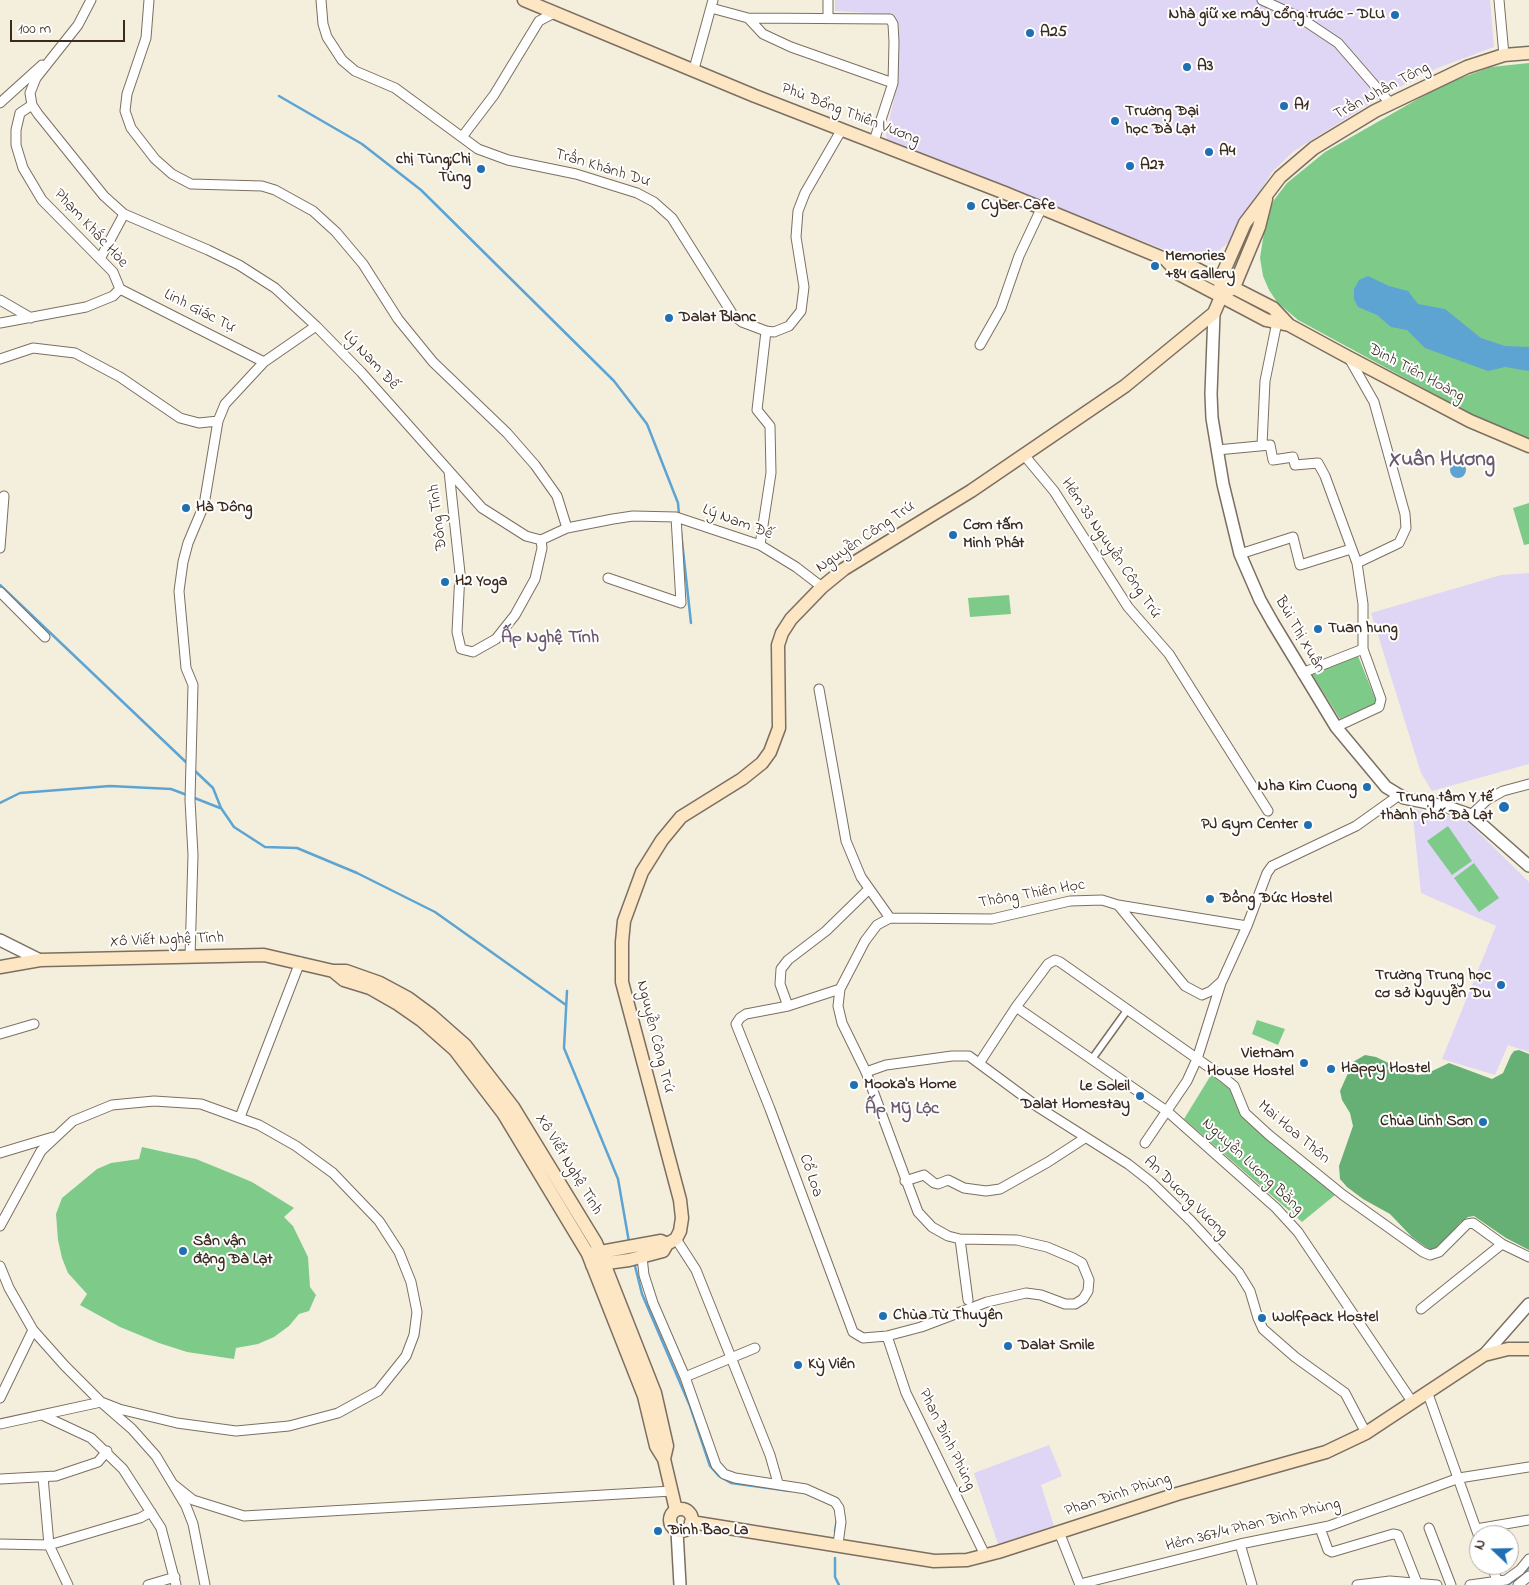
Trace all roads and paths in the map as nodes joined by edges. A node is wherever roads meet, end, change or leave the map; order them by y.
1 (91, 0) edge
2 (149, 0) edge
3 (321, 0) edge
4 (524, 0) edge
5 (828, 0) edge
6 (1262, 0) edge
7 (1499, 0) edge
8 (712, 4) edge
9 (554, 13) junction
10 (828, 17) junction
11 (748, 18) junction
12 (1529, 53) edge
13 (1504, 56) junction
14 (52, 57) junction
15 (694, 70) junction
16 (893, 83) junction
17 (1390, 102) junction
18 (0, 103) edge
19 (32, 105) junction
20 (842, 129) junction
21 (462, 137) junction
22 (874, 141) junction
23 (1268, 192) junction
24 (1042, 208) junction
25 (124, 214) junction
26 (100, 259) junction
27 (1164, 259) junction
28 (1220, 280) junction
29 (1234, 287) junction
30 (120, 289) junction
31 (1221, 297) junction
32 (0, 300) edge
33 (1214, 313) junction
34 (32, 318) junction
35 (0, 324) edge
36 (1283, 324) junction
37 (316, 326) junction
38 (766, 331) junction
39 (980, 345) dead end
40 (1348, 357) junction
41 (0, 359) edge
42 (264, 362) junction
43 (218, 421) junction
44 (1262, 445) junction
45 (1529, 446) edge
46 (1217, 450) junction
47 (1024, 455) junction
48 (448, 471) junction
49 (4, 496) dead end
50 (676, 517) junction
51 (567, 528) junction
52 (541, 540) junction
53 (760, 545) junction
54 (0, 548) edge
55 (1351, 549) junction
56 (1240, 554) junction
57 (1357, 563) junction
58 (608, 578) dead end
59 (822, 587) junction
60 (0, 592) edge
61 (45, 637) dead end
62 (1363, 649) junction
63 (1302, 673) junction
64 (818, 689) dead end
65 (1336, 727) junction
66 (1529, 784) edge
67 (1398, 796) junction
68 (1268, 812) dead end
69 (1471, 815) junction
70 (1529, 866) edge
71 (870, 889) junction
72 (1118, 905) junction
73 (890, 918) junction
74 (1247, 926) junction
75 (0, 940) edge
76 (190, 958) junction
77 (40, 960) junction
78 (300, 962) junction
79 (0, 967) edge
80 (1222, 981) junction
81 (840, 989) junction
82 (788, 1006) junction
83 (1016, 1007) junction
84 (1128, 1009) junction
85 (34, 1024) dead end
86 (0, 1034) edge
87 (1092, 1059) junction
88 (1197, 1059) junction
89 (980, 1062) junction
90 (866, 1072) junction
91 (1168, 1112) junction
92 (240, 1117) junction
93 (54, 1137) junction
94 (1085, 1138) junction
95 (1145, 1143) dead end
96 (0, 1152) edge
97 (905, 1180) junction
98 (0, 1226) edge
99 (960, 1239) junction
100 (672, 1242) junction
101 (1502, 1244) junction
102 (641, 1251) junction
103 (1529, 1257) edge
104 (596, 1259) junction
105 (0, 1266) edge
106 (4, 1290) edge
107 (968, 1300) dead end
108 (1529, 1304) edge
109 (1421, 1309) dead end
110 (33, 1330) junction
111 (887, 1336) junction
112 (755, 1348) dead end
113 (1529, 1349) edge
114 (1484, 1355) junction
115 (730, 1358) junction
116 (685, 1377) junction
117 (1428, 1394) junction
118 (0, 1398) edge
119 (101, 1402) junction
120 (1413, 1403) junction
121 (44, 1416) junction
122 (0, 1424) edge
123 (1366, 1433) junction
124 (107, 1451) junction
125 (1529, 1467) edge
126 (43, 1477) junction
127 (1458, 1478) junction
128 (0, 1479) edge
129 (173, 1484) junction
130 (778, 1484) junction
131 (672, 1491) junction
132 (676, 1510) junction
133 (151, 1512) junction
134 (1529, 1520) edge
135 (691, 1522) junction
136 (1474, 1525) edge
137 (1509, 1525) edge
138 (1320, 1528) junction
139 (1429, 1528) dead end
140 (677, 1531) junction
141 (1059, 1532) junction
142 (0, 1544) edge
143 (838, 1544) junction
144 (1240, 1544) junction
145 (48, 1545) junction
146 (985, 1555) junction
147 (1529, 1559) edge
148 (1495, 1575) edge
149 (1529, 1576) edge
150 (175, 1581) edge
151 (1498, 1582) junction
152 (1417, 1583) junction
153 (68, 1585) edge
154 (148, 1585) edge
155 (205, 1585) edge
156 (680, 1585) edge
157 (1080, 1585) edge
158 (1252, 1585) edge
159 (1357, 1585) edge
160 (1437, 1585) edge
161 (1451, 1585) edge
162 (1470, 1585) edge
163 (1518, 1585) edge

1 - 14 street
2 - 51 street
3 - 21 street, Trần Khánh Dư
4 - 9 main road, Phù Đổng Thiên Vương
5 - 10 street
6 - 17 street
7 - 13 street
8 - 11 street
8 - 15 street
9 - 15 main road, Phù Đổng Thiên Vương
9 - 21 street
10 - 11 street
10 - 16 street
11 - 16 street
12 - 13 main road, Trần Nhân Tông
13 - 17 main road, Trần Nhân Tông
14 - 18 street
14 - 19 street
15 - 20 main road, Phù Đổng Thiên Vương
16 - 22 street
17 - 23 main road, Trần Nhân Tông
19 - 25 street, Lý Nam Đế
19 - 26 street, Phạm Khắc Hòe
20 - 22 main road, Phù Đổng Thiên Vương
20 - 38 street
21 - 38 street, Trần Khánh Dư
22 - 24 main road, Phù Đổng Thiên Vương
23 - 28 main road, Trần Nhân Tông
23 - 29 main road, Trần Nhân Tông
24 - 27 main road, Phù Đổng Thiên Vương
24 - 39 street
25 - 26 street
25 - 37 street, Lý Nam Đế
26 - 30 street, Phạm Khắc Hòe
27 - 28 main road, Phù Đổng Thiên Vương
27 - 31 main road, Phù Đổng Thiên Vương
28 - 29 main road, Phù Đổng Thiên Vương
28 - 31 main road
29 - 31 main road
29 - 36 main road, Đinh Tiên Hoàng
30 - 34 street, Phạm Khắc Hòe
30 - 42 street, Linh Giác Tự
31 - 33 main road
31 - 36 main road, Đinh Tiên Hoàng
32 - 34 street
33 - 46 street, Bùi Thị Xuân
33 - 47 main road, Nguyễn Công Trứ
34 - 35 street, Phạm Khắc Hòe
36 - 40 main road, Đinh Tiên Hoàng
36 - 44 street
37 - 42 street
37 - 48 street, Lý Nam Đế
38 - 53 street
40 - 45 main road, Đinh Tiên Hoàng
40 - 57 street
41 - 43 street
42 - 43 street
43 - 76 street
44 - 46 street
44 - 55 street
46 - 56 street, Bùi Thị Xuân
47 - 59 main road, Nguyễn Công Trứ
47 - 68 street, Hẻm 33 Nguyễn Công Trứ
48 - 52 street, Lý Nam Đế
48 - 52 street, Đông Tĩnh
49 - 54 street
50 - 51 street, Lý Nam Đế
50 - 53 street, Lý Nam Đế
50 - 58 street
51 - 52 street, Lý Nam Đế
53 - 59 street, Lý Nam Đế
55 - 56 street
55 - 57 street
56 - 63 street, Bùi Thị Xuân
57 - 62 street
59 - 100 main road, Nguyễn Công Trứ
60 - 61 street
62 - 63 street
62 - 65 street
63 - 65 street, Bùi Thị Xuân
64 - 71 street
65 - 67 street, Bùi Thị Xuân
66 - 69 street
67 - 69 street
67 - 74 street
69 - 70 street
71 - 73 street
71 - 82 street
72 - 73 street, Thông Thiên Học
72 - 74 street, Thông Thiên Học
72 - 80 street
73 - 81 street
74 - 80 street
75 - 77 street
76 - 77 main road, Xô Viết Nghệ Tĩnh
76 - 78 main road, Xô Viết Nghệ Tĩnh
77 - 79 main road, Xô Viết Nghệ Tĩnh
78 - 92 street
78 - 104 main road, Xô Viết Nghệ Tĩnh
80 - 88 street
81 - 82 street, Cổ Loa
81 - 90 street, Cổ Loa
82 - 111 street, Cổ Loa
83 - 84 street, Mai Hoa Thôn
83 - 87 street, Nguyễn Lương Bằng
83 - 89 street, Mai Hoa Thôn
84 - 87 street
84 - 88 street, Mai Hoa Thôn
85 - 86 street
87 - 91 street, Nguyễn Lương Bằng
88 - 91 street
88 - 101 street, Mai Hoa Thôn
89 - 90 street, An Dương Vương
89 - 94 street, An Dương Vương
90 - 97 street, Cổ Loa
91 - 95 street
91 - 120 street, Nguyễn Lương Bằng
92 - 93 street
92 - 119 street
93 - 96 street
93 - 98 street
94 - 97 street
94 - 123 street, An Dương Vương
97 - 99 street, Cổ Loa
99 - 107 street
99 - 111 street, Cổ Loa
100 - 102 main road
100 - 115 street
101 - 103 street, Mai Hoa Thôn
101 - 109 street
102 - 104 main road
102 - 116 street
104 - 131 main road, Xô Viết Nghệ Tĩnh
105 - 106 street
106 - 110 street
108 - 114 street
110 - 118 street
110 - 119 street
111 - 146 street, Phan Đinh Phùng
112 - 115 street
113 - 114 main road, Phan Đình Phùng
114 - 117 main road, Phan Đình Phùng
115 - 116 street
115 - 130 street
116 - 130 street
117 - 120 main road, Phan Đình Phùng
117 - 127 street
119 - 121 street
119 - 129 street
120 - 123 main road, Phan Đình Phùng
121 - 122 street
121 - 124 street
123 - 141 main road, Phan Đình Phùng
124 - 126 street
124 - 133 street
125 - 127 street, Hẻm 367/4 Phan Đình Phùng
126 - 128 street
126 - 145 street
127 - 136 street
127 - 138 street, Hẻm 367/4 Phan Đình Phùng
129 - 131 street
129 - 155 street
130 - 143 street
131 - 132 main road, Xô Viết Nghệ Tĩnh
132 - 135 main road
132 - 140 main road
133 - 145 street
133 - 150 street
134 - 137 street
135 - 140 main road
135 - 143 main road, Phan Đình Phùng
138 - 144 street, Hẻm 367/4 Phan Đình Phùng
138 - 152 street
139 - 161 street
140 - 156 street
141 - 146 main road, Phan Đình Phùng
141 - 157 street
142 - 145 street
143 - 146 main road, Phan Đình Phùng
144 - 157 street, Hẻm 367/4 Phan Đình Phùng
144 - 158 street
145 - 153 street
147 - 151 street
148 - 151 street
149 - 163 street
150 - 154 street
151 - 162 street
152 - 159 street
152 - 160 street

